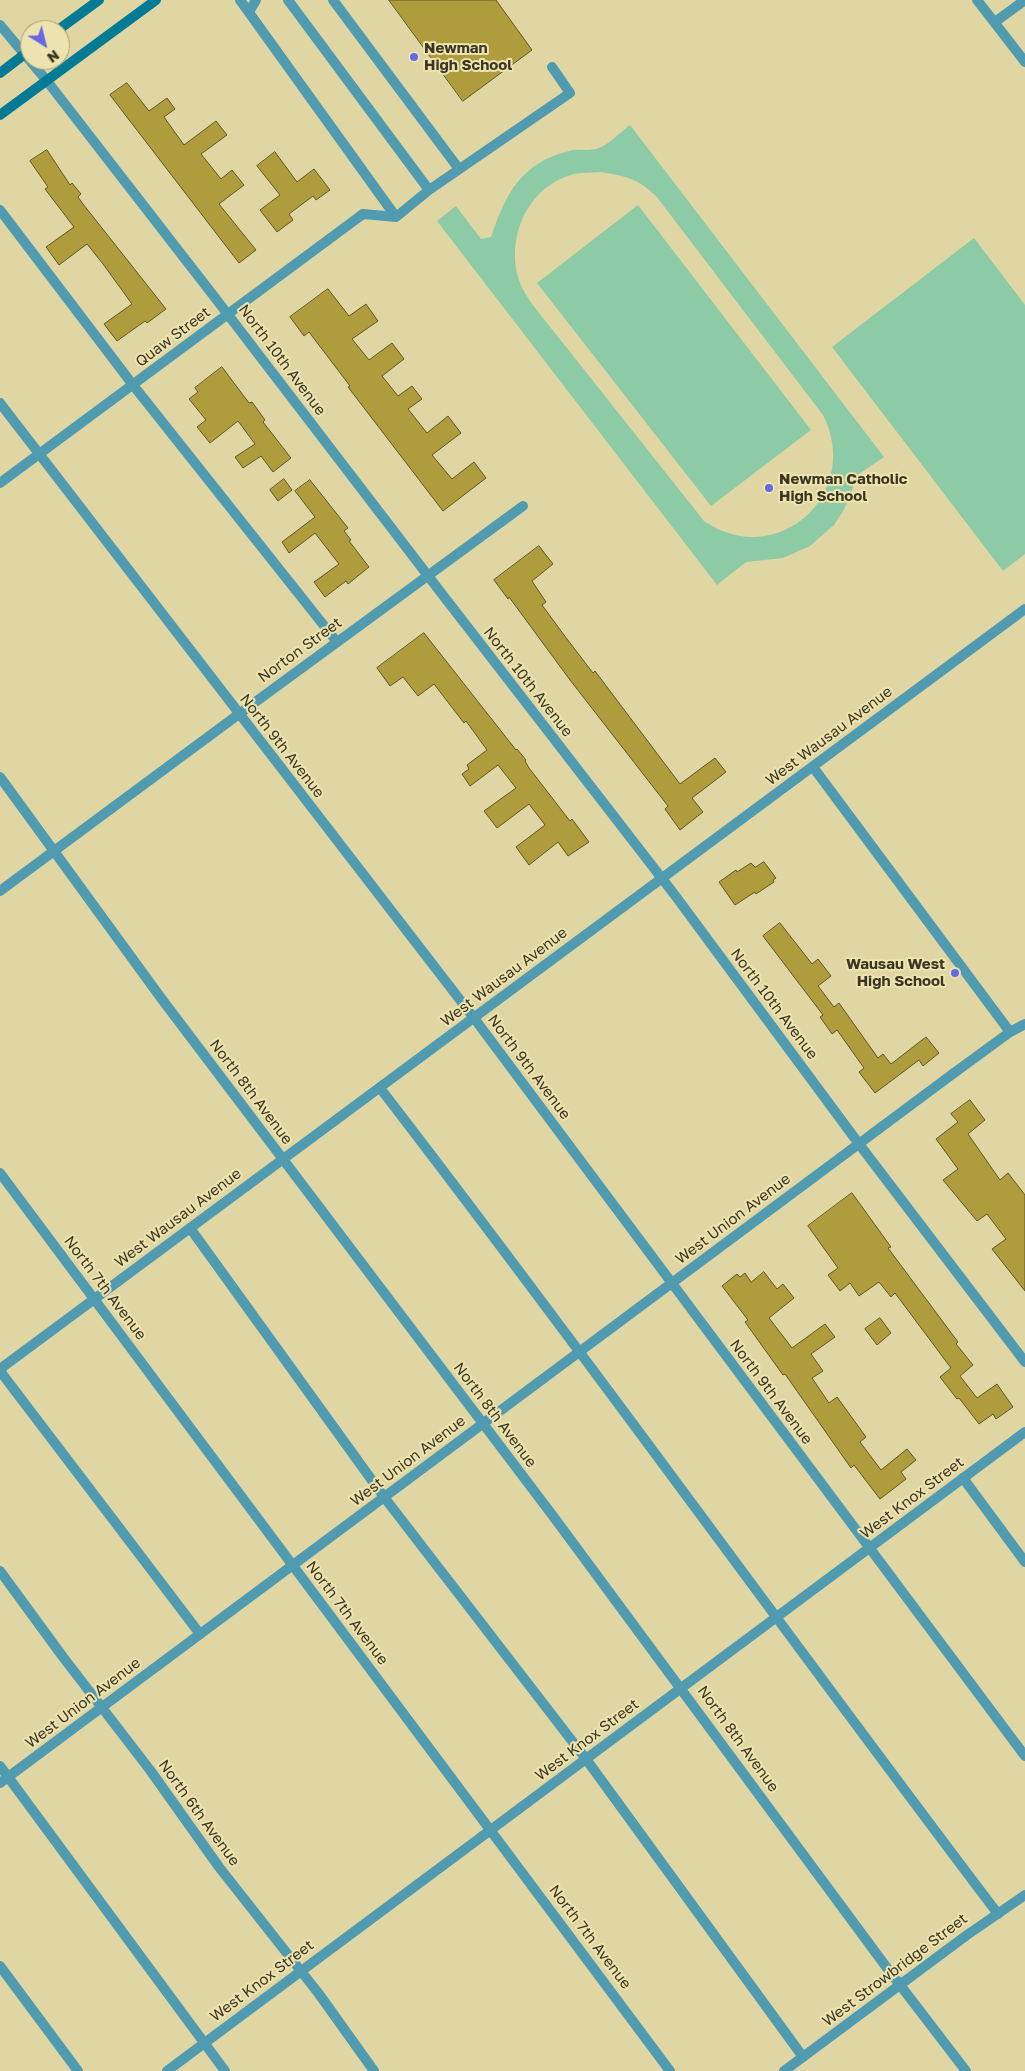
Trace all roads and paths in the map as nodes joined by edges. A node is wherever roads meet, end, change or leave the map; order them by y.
1 (99, 0) edge
2 (156, 0) edge
3 (240, 0) edge
4 (256, 0) edge
5 (288, 0) edge
6 (333, 0) edge
7 (977, 0) edge
8 (1025, 0) edge
9 (249, 12) junction
10 (70, 21) edge
11 (995, 22) junction
12 (0, 25) edge
13 (20, 46) edge
14 (20, 58) edge
15 (1025, 62) edge
16 (552, 67) dead end
17 (39, 70) edge
18 (0, 73) edge
19 (46, 81) junction
20 (0, 115) edge
21 (459, 169) junction
22 (429, 190) junction
23 (0, 210) edge
24 (396, 216) junction
25 (228, 314) junction
26 (133, 384) junction
27 (0, 403) edge
28 (39, 454) junction
29 (0, 483) edge
30 (523, 506) dead end
31 (427, 575) junction
32 (1025, 609) edge
33 (337, 642) junction
34 (239, 714) junction
35 (813, 767) junction
36 (0, 777) edge
37 (54, 851) junction
38 (662, 879) junction
39 (0, 891) edge
40 (474, 1018) junction
41 (1025, 1024) edge
42 (1010, 1032) junction
43 (380, 1088) junction
44 (859, 1144) junction
45 (283, 1159) junction
46 (0, 1173) edge
47 (190, 1228) junction
48 (672, 1283) junction
49 (95, 1298) junction
50 (581, 1351) junction
51 (1025, 1362) edge
52 (0, 1370) edge
53 (483, 1424) junction
54 (1025, 1432) edge
55 (963, 1478) junction
56 (384, 1497) junction
57 (870, 1548) junction
58 (1025, 1562) edge
59 (292, 1566) junction
60 (0, 1571) edge
61 (776, 1617) junction
62 (200, 1634) junction
63 (681, 1688) junction
64 (102, 1707) junction
65 (1025, 1756) edge
66 (586, 1759) junction
67 (0, 1766) edge
68 (4, 1780) edge
69 (491, 1830) junction
70 (1025, 1895) edge
71 (998, 1914) junction
72 (0, 1966) edge
73 (300, 1972) junction
74 (902, 1985) junction
75 (204, 2043) junction
76 (803, 2057) junction
77 (78, 2071) edge
78 (167, 2071) edge
79 (225, 2071) edge
80 (374, 2071) edge
81 (670, 2071) edge
82 (784, 2071) edge
83 (966, 2071) edge

1 - 10 main road
2 - 19 main road
3 - 9 street
4 - 9 street
5 - 22 street
6 - 21 street
7 - 11 street
8 - 11 street
9 - 24 street
11 - 15 street
12 - 13 street, North 10th Avenue
14 - 18 main road
16 - 21 street
17 - 19 street, North 10th Avenue
19 - 20 main road
19 - 25 street, North 10th Avenue
21 - 22 street
22 - 24 street
23 - 26 street
24 - 25 street, Quaw Street
25 - 26 street, Quaw Street
25 - 31 street, North 10th Avenue
26 - 28 street, Quaw Street
26 - 33 street
27 - 28 street, North 9th Avenue
28 - 29 street, Quaw Street
28 - 34 street, North 9th Avenue
30 - 31 street, Norton Street
31 - 33 street, Norton Street
31 - 38 street, North 10th Avenue
32 - 35 street, West Wausau Avenue
33 - 34 street, Norton Street
34 - 37 street, Norton Street
34 - 40 street, North 9th Avenue
35 - 38 street, West Wausau Avenue
35 - 42 street
36 - 37 street, North 8th Avenue
37 - 39 street, Norton Street
37 - 45 street, North 8th Avenue
38 - 40 street, West Wausau Avenue
38 - 44 street, North 10th Avenue
40 - 43 street, West Wausau Avenue
40 - 48 street, North 9th Avenue
41 - 42 street, West Union Avenue
42 - 44 street, West Union Avenue
43 - 45 street, West Wausau Avenue
43 - 50 street
44 - 48 street, West Union Avenue
44 - 51 street, North 10th Avenue
45 - 47 street, West Wausau Avenue
45 - 53 street, North 8th Avenue
46 - 49 street, North 7th Avenue
47 - 49 street, West Wausau Avenue
47 - 56 street
48 - 50 street, West Union Avenue
48 - 57 street, North 9th Avenue
49 - 52 street, West Wausau Avenue
49 - 59 street, North 7th Avenue
50 - 53 street, West Union Avenue
50 - 61 street
52 - 62 street
53 - 56 street, West Union Avenue
53 - 63 street, North 8th Avenue
54 - 55 street, West Knox Street
55 - 57 street, West Knox Street
55 - 58 street
56 - 59 street, West Union Avenue
56 - 66 street
57 - 61 street, West Knox Street
57 - 65 street, North 9th Avenue
59 - 62 street, West Union Avenue
59 - 69 street, North 7th Avenue
60 - 64 street, North 6th Avenue
61 - 63 street, West Knox Street
61 - 71 street
62 - 64 street, West Union Avenue
63 - 66 street, West Knox Street
63 - 74 street, North 8th Avenue
64 - 68 street, West Union Avenue
64 - 73 street, North 6th Avenue
66 - 69 street, West Knox Street
66 - 76 street
67 - 68 street
68 - 75 street
69 - 73 street, West Knox Street
69 - 81 street, North 7th Avenue
70 - 71 street, West Strowbridge Street
71 - 74 street, West Strowbridge Street
72 - 77 street
73 - 75 street, West Knox Street
73 - 80 street, North 6th Avenue
74 - 76 street, West Strowbridge Street
74 - 83 street, North 8th Avenue
75 - 78 street, West Knox Street
75 - 79 street
76 - 82 street, West Strowbridge Street

